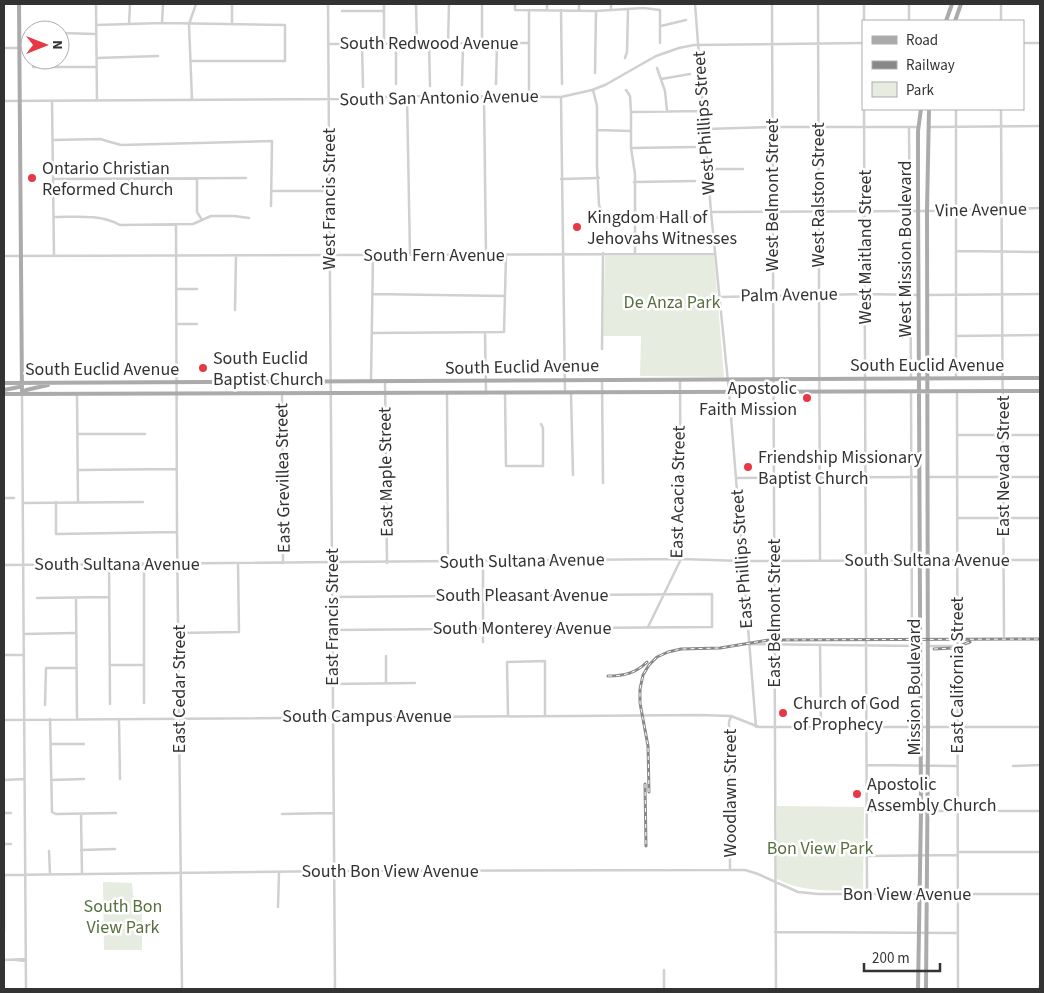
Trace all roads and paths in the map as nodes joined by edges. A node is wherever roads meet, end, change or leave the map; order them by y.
1 (19, 4) edge
2 (96, 4) edge
3 (130, 4) edge
4 (163, 4) edge
5 (196, 4) edge
6 (232, 4) edge
7 (328, 4) edge
8 (384, 4) edge
9 (416, 4) edge
10 (449, 4) edge
11 (482, 4) edge
12 (515, 4) edge
13 (547, 4) edge
14 (579, 4) edge
15 (611, 4) edge
16 (643, 4) edge
17 (695, 4) edge
18 (772, 4) edge
19 (818, 4) edge
20 (864, 4) edge
21 (909, 4) edge
22 (952, 4) edge
23 (961, 4) edge
24 (1001, 4) edge
25 (643, 8) junction
26 (611, 9) junction
27 (628, 9) junction
28 (529, 10) junction
29 (547, 10) junction
30 (561, 10) junction
31 (579, 10) junction
32 (596, 10) junction
33 (342, 11) dead end
34 (384, 11) junction
35 (686, 20) dead end
36 (864, 20) edge
37 (910, 20) edge
38 (946, 20) edge
39 (956, 20) edge
40 (1001, 20) edge
41 (162, 23) junction
42 (129, 24) junction
43 (189, 24) junction
44 (232, 24) junction
45 (96, 25) junction
46 (660, 26) junction
47 (70, 33) edge
48 (96, 34) junction
49 (660, 42) dead end
50 (429, 43) junction
51 (448, 43) junction
52 (462, 43) junction
53 (482, 43) junction
54 (497, 43) junction
55 (528, 43) junction
56 (862, 43) edge
57 (1024, 43) edge
58 (1040, 43) edge
59 (330, 44) junction
60 (362, 44) junction
61 (384, 44) junction
62 (396, 44) junction
63 (417, 44) junction
64 (699, 45) junction
65 (772, 45) junction
66 (818, 45) junction
67 (4, 48) edge
68 (20, 48) joint
69 (158, 56) dead end
70 (97, 58) junction
71 (626, 58) dead end
72 (191, 61) junction
73 (70, 67) edge
74 (96, 67) junction
75 (657, 68) dead end
76 (20, 70) edge
77 (595, 73) dead end
78 (690, 74) dead end
79 (661, 80) junction
80 (396, 84) dead end
81 (496, 84) dead end
82 (562, 84) dead end
83 (462, 85) dead end
84 (363, 86) dead end
85 (430, 86) dead end
86 (592, 90) junction
87 (626, 90) dead end
88 (407, 96) junction
89 (529, 96) junction
90 (484, 97) junction
91 (561, 97) junction
92 (329, 99) junction
93 (192, 100) junction
94 (20, 101) junction
95 (52, 101) junction
96 (97, 101) junction
97 (4, 102) edge
98 (864, 110) edge
99 (921, 110) edge
100 (928, 110) edge
101 (956, 110) edge
102 (1002, 110) edge
103 (667, 111) junction
104 (704, 111) junction
105 (631, 112) junction
106 (956, 126) junction
107 (1002, 126) junction
108 (1040, 126) edge
109 (772, 127) junction
110 (864, 127) junction
111 (909, 127) junction
112 (919, 127) junction
113 (818, 128) junction
114 (927, 128) junction
115 (705, 129) junction
116 (597, 130) junction
117 (631, 131) junction
118 (53, 140) junction
119 (695, 147) dead end
120 (631, 148) junction
121 (708, 169) junction
122 (743, 169) dead end
123 (197, 178) junction
124 (246, 178) dead end
125 (599, 178) junction
126 (54, 179) junction
127 (129, 179) junction
128 (163, 179) junction
129 (562, 179) junction
130 (695, 181) dead end
131 (634, 182) junction
132 (272, 191) junction
133 (329, 191) junction
134 (163, 193) dead end
135 (129, 194) dead end
136 (271, 206) dead end
137 (1040, 208) edge
138 (956, 209) junction
139 (1001, 209) junction
140 (865, 210) junction
141 (910, 210) junction
142 (918, 210) junction
143 (772, 211) junction
144 (818, 211) junction
145 (927, 211) junction
146 (711, 212) junction
147 (602, 213) dead end
148 (700, 214) dead end
149 (54, 217) junction
150 (249, 218) dead end
151 (634, 218) junction
152 (202, 220) junction
153 (176, 224) junction
154 (956, 251) junction
155 (1001, 252) junction
156 (1040, 252) edge
157 (603, 253) junction
158 (563, 254) junction
159 (635, 254) junction
160 (715, 254) junction
161 (236, 255) junction
162 (329, 255) junction
163 (373, 255) junction
164 (410, 255) junction
165 (486, 255) junction
166 (4, 256) edge
167 (21, 256) junction
168 (54, 256) junction
169 (176, 256) junction
170 (506, 256) junction
171 (197, 288) dead end
172 (177, 289) junction
173 (372, 294) junction
174 (865, 294) junction
175 (956, 294) junction
176 (1002, 294) junction
177 (1040, 294) edge
178 (819, 295) junction
179 (911, 295) junction
180 (919, 295) junction
181 (927, 295) junction
182 (505, 296) junction
183 (720, 296) junction
184 (773, 296) junction
185 (235, 310) dead end
186 (177, 324) junction
187 (197, 324) dead end
188 (485, 332) junction
189 (372, 333) junction
190 (956, 336) junction
191 (1002, 336) junction
192 (1040, 336) edge
193 (602, 349) dead end
194 (956, 378) junction
195 (1002, 378) junction
196 (1040, 378) edge
197 (680, 379) junction
198 (727, 379) junction
199 (773, 379) junction
200 (819, 379) junction
201 (865, 379) junction
202 (911, 379) junction
203 (919, 379) junction
204 (927, 379) junction
205 (565, 380) junction
206 (602, 380) junction
207 (176, 382) junction
208 (255, 382) junction
209 (331, 382) junction
210 (371, 382) junction
211 (384, 382) junction
212 (486, 382) junction
213 (4, 383) edge
214 (22, 383) junction
215 (63, 383) junction
216 (99, 383) junction
217 (927, 385) joint
218 (773, 386) joint
219 (865, 391) junction
220 (911, 391) junction
221 (919, 391) junction
222 (927, 391) junction
223 (957, 391) junction
224 (1002, 391) junction
225 (4, 392) edge
226 (565, 392) junction
227 (602, 392) junction
228 (680, 392) junction
229 (729, 392) junction
230 (774, 392) junction
231 (819, 392) junction
232 (1040, 392) edge
233 (176, 393) junction
234 (384, 393) junction
235 (447, 393) junction
236 (486, 393) junction
237 (505, 393) junction
238 (571, 393) junction
239 (22, 394) junction
240 (77, 394) junction
241 (99, 394) junction
242 (254, 394) junction
243 (282, 394) junction
244 (331, 394) junction
245 (541, 424) dead end
246 (78, 434) junction
247 (145, 434) dead end
248 (957, 435) junction
249 (1002, 435) junction
250 (1040, 435) edge
251 (177, 469) junction
252 (78, 470) junction
253 (573, 475) dead end
254 (911, 476) junction
255 (774, 477) junction
256 (820, 477) junction
257 (866, 477) junction
258 (919, 477) junction
259 (927, 477) junction
260 (957, 477) junction
261 (1002, 477) junction
262 (1040, 477) edge
263 (736, 478) junction
264 (603, 483) dead end
265 (5, 498) edge
266 (14, 498) dead end
267 (56, 502) junction
268 (78, 502) junction
269 (143, 502) dead end
270 (22, 503) junction
271 (957, 518) junction
272 (1003, 518) junction
273 (1040, 518) edge
274 (177, 532) junction
275 (681, 560) junction
276 (866, 560) junction
277 (912, 560) junction
278 (920, 560) junction
279 (928, 560) junction
280 (958, 560) junction
281 (1003, 560) junction
282 (1040, 560) edge
283 (742, 561) junction
284 (774, 561) junction
285 (820, 561) junction
286 (448, 562) junction
287 (483, 562) junction
288 (238, 563) junction
289 (283, 563) junction
290 (332, 563) junction
291 (387, 563) junction
292 (109, 564) junction
293 (144, 564) junction
294 (178, 564) junction
295 (4, 565) edge
296 (23, 565) junction
297 (664, 594) junction
298 (483, 595) junction
299 (332, 597) junction
300 (37, 598) dead end
301 (76, 598) junction
302 (109, 598) junction
303 (648, 627) junction
304 (712, 627) joint
305 (483, 629) junction
306 (332, 630) junction
307 (75, 633) junction
308 (178, 633) junction
309 (24, 634) junction
310 (1004, 636) dead end
311 (483, 642) dead end
312 (748, 644) junction
313 (774, 645) junction
314 (820, 645) junction
315 (866, 645) junction
316 (912, 646) junction
317 (920, 646) junction
318 (928, 646) junction
319 (958, 646) junction
320 (4, 655) edge
321 (24, 655) junction
322 (386, 656) dead end
323 (110, 665) junction
324 (144, 665) junction
325 (76, 668) junction
326 (386, 683) junction
327 (415, 683) dead end
328 (333, 684) junction
329 (144, 703) dead end
330 (110, 704) dead end
331 (45, 705) dead end
332 (508, 715) junction
333 (546, 715) junction
334 (731, 716) junction
335 (333, 717) junction
336 (179, 718) junction
337 (24, 719) junction
338 (50, 719) junction
339 (77, 719) junction
340 (119, 719) junction
341 (4, 720) edge
342 (756, 727) junction
343 (775, 727) junction
344 (821, 727) junction
345 (867, 727) junction
346 (920, 727) junction
347 (928, 727) junction
348 (957, 727) junction
349 (1040, 727) edge
350 (51, 744) junction
351 (84, 744) dead end
352 (867, 765) junction
353 (921, 765) junction
354 (928, 765) junction
355 (1040, 765) edge
356 (957, 766) junction
357 (1012, 766) dead end
358 (84, 778) dead end
359 (24, 779) junction
360 (4, 780) edge
361 (52, 780) junction
362 (120, 780) dead end
363 (958, 810) junction
364 (867, 811) junction
365 (921, 811) junction
366 (928, 811) junction
367 (1040, 811) edge
368 (4, 813) edge
369 (11, 813) dead end
370 (333, 813) junction
371 (81, 814) junction
372 (116, 814) dead end
373 (282, 814) dead end
374 (4, 844) edge
375 (11, 844) dead end
376 (115, 849) dead end
377 (81, 850) junction
378 (50, 852) dead end
379 (1040, 852) edge
380 (958, 854) junction
381 (867, 856) junction
382 (920, 856) junction
383 (927, 856) junction
384 (730, 870) junction
385 (334, 871) junction
386 (279, 872) junction
387 (180, 873) junction
388 (25, 874) junction
389 (50, 874) junction
390 (82, 874) junction
391 (4, 875) edge
392 (775, 882) junction
393 (867, 894) junction
394 (919, 894) junction
395 (928, 894) junction
396 (958, 894) junction
397 (1040, 894) edge
398 (278, 907) dead end
399 (4, 908) edge
400 (4, 931) edge
401 (775, 932) junction
402 (918, 933) junction
403 (928, 933) junction
404 (958, 933) junction
405 (4, 960) edge
406 (26, 960) junction
407 (664, 970) dead end
408 (26, 989) edge
409 (182, 989) edge
410 (335, 989) edge
411 (664, 989) edge
412 (776, 989) edge
413 (918, 989) edge
414 (926, 989) edge
415 (958, 989) edge

1 - 68 main road
2 - 45 street
3 - 42 street
4 - 41 street
5 - 43 street
6 - 44 street
7 - 59 street, West Francis Street
8 - 34 street
9 - 63 street
10 - 51 street
11 - 53 street
12 - 28 street
13 - 29 street
14 - 31 street
15 - 26 street
16 - 25 street
17 - 64 street, West Phillips Street
18 - 65 street, West Belmont Street
19 - 66 street, West Ralston Street
20 - 36 street
21 - 37 street
22 - 38 main road
23 - 39 main road
24 - 40 street
25 - 27 street
25 - 46 street
26 - 27 street
26 - 32 street
27 - 71 street
28 - 29 street
28 - 55 street
29 - 30 street
30 - 31 street
30 - 82 street
31 - 32 street
32 - 77 street
33 - 34 street
34 - 61 street
35 - 46 street
41 - 42 street
41 - 43 street
42 - 45 street
43 - 44 street
43 - 72 street
44 - 72 street
45 - 48 street
46 - 49 street
47 - 48 street
48 - 70 street
50 - 51 street, South Redwood Avenue
50 - 63 street, South Redwood Avenue
50 - 85 street
51 - 52 street, South Redwood Avenue
52 - 53 street, South Redwood Avenue
52 - 83 street
53 - 54 street, South Redwood Avenue
54 - 55 street, South Redwood Avenue
54 - 81 street
55 - 89 street
56 - 66 street, South San Antonio Avenue
57 - 58 street
59 - 60 street, South Redwood Avenue
59 - 92 street, West Francis Street
60 - 61 street, South Redwood Avenue
60 - 84 street
61 - 62 street, South Redwood Avenue
62 - 63 street, South Redwood Avenue
62 - 80 street
64 - 65 street, South San Antonio Avenue
64 - 86 street, South San Antonio Avenue
64 - 104 street, West Phillips Street
65 - 66 street, South San Antonio Avenue
65 - 109 street, West Belmont Street
66 - 113 street, West Ralston Street
67 - 68 street
69 - 70 street
70 - 74 street
72 - 93 street
73 - 74 street
74 - 96 street
75 - 79 street
76 - 94 main road
78 - 79 street
79 - 103 street
86 - 91 street, South San Antonio Avenue
86 - 116 street
87 - 105 street
88 - 90 street, South San Antonio Avenue
88 - 92 street, South San Antonio Avenue
88 - 164 street
89 - 90 street, South San Antonio Avenue
89 - 91 street, South San Antonio Avenue
90 - 165 street
91 - 129 street
92 - 93 street, South San Antonio Avenue
92 - 133 street, West Francis Street
93 - 96 street, South San Antonio Avenue
94 - 95 street, South San Antonio Avenue
94 - 97 street, South San Antonio Avenue
94 - 167 main road
95 - 96 street, South San Antonio Avenue
95 - 118 street
98 - 110 street, West Maitland Street
99 - 112 main road, West Mission Boulevard
100 - 114 main road, West Mission Boulevard
101 - 106 street
102 - 107 street, East Nevada Street
103 - 104 street
103 - 105 street
104 - 115 street, West Phillips Street
105 - 117 street
106 - 107 street
106 - 114 street
106 - 138 street
107 - 108 street
107 - 139 street, East Nevada Street
109 - 113 street
109 - 115 street
109 - 143 street, West Belmont Street
110 - 111 street
110 - 113 street
110 - 140 street, West Maitland Street
111 - 112 street
111 - 141 street
112 - 142 main road, West Mission Boulevard
113 - 144 street, West Ralston Street
114 - 145 main road, West Mission Boulevard
115 - 121 street, West Phillips Street
116 - 117 street
116 - 125 street
117 - 120 street
118 - 126 street
118 - 132 street
119 - 120 street
120 - 131 street
121 - 122 street
121 - 146 street, West Phillips Street
123 - 124 street
123 - 128 street
123 - 152 street
125 - 129 street
125 - 147 street
126 - 127 street
126 - 149 street
127 - 128 street
127 - 135 street
128 - 134 street
129 - 158 street
130 - 131 street
131 - 151 street
132 - 133 street
132 - 136 street
133 - 162 street, West Francis Street
137 - 139 street, Vine Avenue
138 - 139 street, Vine Avenue
138 - 145 street, Vine Avenue
138 - 154 street
139 - 155 street, East Nevada Street
140 - 141 street, Vine Avenue
140 - 144 street, Vine Avenue
140 - 174 street, West Maitland Street
141 - 142 street, Vine Avenue
141 - 179 street
142 - 145 street, Vine Avenue
142 - 180 main road, West Mission Boulevard
143 - 144 street, Vine Avenue
143 - 146 street, Vine Avenue
143 - 184 street, West Belmont Street
144 - 178 street, West Ralston Street
145 - 181 main road, West Mission Boulevard
146 - 160 street, West Phillips Street
148 - 151 street
149 - 153 street
149 - 168 street
150 - 152 street
151 - 159 street
152 - 153 street
153 - 169 street, East Cedar Street
154 - 155 street
154 - 175 street
155 - 156 street
155 - 176 street, East Nevada Street
157 - 158 street, South Fern Avenue
157 - 159 street, South Fern Avenue
157 - 193 street
158 - 170 street, South Fern Avenue
158 - 205 street
159 - 160 street, South Fern Avenue
160 - 183 street, West Phillips Street
161 - 162 street, South Fern Avenue
161 - 169 street, South Fern Avenue
161 - 185 street
162 - 163 street, South Fern Avenue
162 - 209 street, West Francis Street
163 - 164 street, South Fern Avenue
163 - 173 street
164 - 165 street, South Fern Avenue
165 - 170 street, South Fern Avenue
166 - 167 street, South Fern Avenue
167 - 168 street, South Fern Avenue
167 - 214 main road
168 - 169 street, South Fern Avenue
169 - 172 street, East Cedar Street
170 - 182 street
171 - 172 street
172 - 186 street, East Cedar Street
173 - 182 street
173 - 189 street
174 - 178 street, Palm Avenue
174 - 179 street, Palm Avenue
174 - 201 street, West Maitland Street
175 - 176 street
175 - 181 street
175 - 190 street
176 - 177 street
176 - 191 street, East Nevada Street
178 - 184 street, Palm Avenue
178 - 200 street, West Ralston Street
179 - 180 street, Palm Avenue
179 - 202 street
180 - 203 main road, West Mission Boulevard
181 - 204 main road, West Mission Boulevard
182 - 188 street
183 - 184 street, Palm Avenue
183 - 198 street, West Phillips Street
184 - 199 street, West Belmont Street
186 - 187 street
186 - 207 street, East Cedar Street
188 - 189 street
188 - 212 street
189 - 210 street
190 - 191 street
190 - 194 street
191 - 192 street
191 - 195 street, East Nevada Street
194 - 195 main road, South Euclid Avenue
194 - 204 main road, South Euclid Avenue
195 - 196 main road, South Euclid Avenue
195 - 224 street, East Nevada Street
197 - 198 main road, South Euclid Avenue
197 - 206 main road, South Euclid Avenue
197 - 228 street, East Acacia Street
198 - 199 main road, South Euclid Avenue
198 - 229 street, West Phillips Street
199 - 200 main road, South Euclid Avenue
199 - 218 street, West Belmont Street
200 - 201 main road, South Euclid Avenue
200 - 231 street, West Ralston Street
201 - 202 main road, South Euclid Avenue
201 - 219 street, West Maitland Street
202 - 203 main road, South Euclid Avenue
203 - 204 main road, South Euclid Avenue
203 - 221 main road, West Mission Boulevard
204 - 217 main road, West Mission Boulevard
205 - 206 main road, South Euclid Avenue
205 - 212 main road, South Euclid Avenue
205 - 226 street
206 - 227 street
207 - 208 main road, South Euclid Avenue
207 - 216 main road, South Euclid Avenue
207 - 233 street, East Cedar Street
208 - 209 main road, South Euclid Avenue
208 - 242 main road
209 - 210 main road, South Euclid Avenue
209 - 244 street, West Francis Street
210 - 211 main road, South Euclid Avenue
211 - 212 main road, South Euclid Avenue
211 - 234 street, East Maple Street
212 - 236 street
213 - 214 main road, South Euclid Avenue
214 - 215 main road, South Euclid Avenue
214 - 225 main road
214 - 239 main road
215 - 216 main road, South Euclid Avenue
215 - 239 main road
216 - 241 main road
217 - 222 main road, Mission Boulevard
218 - 230 street, East Belmont Street
219 - 220 main road, South Euclid Avenue
219 - 231 main road, South Euclid Avenue
219 - 257 street, West Maitland Street
220 - 221 main road, South Euclid Avenue
220 - 254 street
221 - 222 main road, South Euclid Avenue
221 - 258 main road, West Mission Boulevard
222 - 223 main road, South Euclid Avenue
222 - 259 main road, Mission Boulevard
223 - 224 main road, South Euclid Avenue
223 - 248 street, East California Street
224 - 232 main road, South Euclid Avenue
224 - 249 street, East Nevada Street
225 - 239 main road, South Euclid Avenue
226 - 237 main road, South Euclid Avenue
226 - 238 main road, South Euclid Avenue
227 - 228 main road, South Euclid Avenue
227 - 238 main road, South Euclid Avenue
227 - 264 street
228 - 229 main road, South Euclid Avenue
228 - 275 street, East Acacia Street
229 - 230 main road, South Euclid Avenue
229 - 263 street, East Phillips Street
230 - 231 main road, South Euclid Avenue
230 - 255 street, East Belmont Street
231 - 256 street, West Ralston Street
233 - 241 main road, South Euclid Avenue
233 - 242 main road, South Euclid Avenue
233 - 251 street, East Cedar Street
234 - 235 main road, South Euclid Avenue
234 - 244 main road, South Euclid Avenue
234 - 291 street, East Maple Street
235 - 236 main road, South Euclid Avenue
235 - 286 street
236 - 237 main road, South Euclid Avenue
237 - 245 street
238 - 253 street
239 - 240 main road, South Euclid Avenue
239 - 270 street
240 - 241 main road, South Euclid Avenue
240 - 246 street
242 - 243 main road, South Euclid Avenue
243 - 244 main road, South Euclid Avenue
243 - 289 street, East Grevillea Street
244 - 290 street, East Francis Street
246 - 247 street
246 - 252 street
248 - 249 street
248 - 260 street, East California Street
249 - 250 street
249 - 261 street, East Nevada Street
251 - 252 street
251 - 274 street, East Cedar Street
252 - 268 street
254 - 257 street
254 - 258 street
254 - 277 street
255 - 256 street
255 - 263 street
255 - 284 street, East Belmont Street
256 - 257 street
256 - 285 street, West Ralston Street
257 - 276 street, West Maitland Street
258 - 278 main road, West Mission Boulevard
259 - 260 street
259 - 279 main road, Mission Boulevard
260 - 261 street
260 - 271 street, East California Street
261 - 262 street
261 - 272 street, East Nevada Street
263 - 283 street, East Phillips Street
265 - 266 street
267 - 268 street
267 - 270 street
267 - 274 street
268 - 269 street
270 - 296 street
271 - 272 street
271 - 280 street, East California Street
272 - 273 street
272 - 281 street, East Nevada Street
274 - 294 street, East Cedar Street
275 - 283 street, South Sultana Avenue
275 - 287 street, South Sultana Avenue
275 - 297 street, East Acacia Street
276 - 277 street, South Sultana Avenue
276 - 285 street, South Sultana Avenue
276 - 315 street, West Maitland Street
277 - 278 street, South Sultana Avenue
277 - 316 street
278 - 279 street, South Sultana Avenue
278 - 317 main road, West Mission Boulevard
279 - 280 street, South Sultana Avenue
279 - 318 main road, Mission Boulevard
280 - 281 street, South Sultana Avenue
280 - 319 street, East California Street
281 - 282 street, South Sultana Avenue
281 - 310 street, East Nevada Street
283 - 284 street, South Sultana Avenue
283 - 312 street, East Phillips Street
284 - 285 street, South Sultana Avenue
284 - 313 street, East Belmont Street
286 - 287 street, South Sultana Avenue
286 - 291 street, South Sultana Avenue
287 - 298 street
288 - 289 street, South Sultana Avenue
288 - 294 street, South Sultana Avenue
288 - 308 street
289 - 290 street, South Sultana Avenue
290 - 291 street, South Sultana Avenue
290 - 299 street, East Francis Street
292 - 293 street, South Sultana Avenue
292 - 296 street, South Sultana Avenue
292 - 302 street
293 - 294 street, South Sultana Avenue
293 - 324 street
294 - 308 street, East Cedar Street
295 - 296 street, South Sultana Avenue
296 - 309 street
297 - 298 street, South Pleasant Avenue
297 - 303 street, East Acacia Street
297 - 304 street, South Pleasant Avenue
298 - 299 street, South Pleasant Avenue
298 - 305 street
299 - 306 street, East Francis Street
300 - 301 street
301 - 302 street
301 - 307 street
302 - 323 street
303 - 304 street, South Monterey Avenue
303 - 305 street, South Monterey Avenue
305 - 306 street, South Monterey Avenue
305 - 311 street
306 - 328 street, East Francis Street
307 - 309 street
307 - 325 street
308 - 336 street, East Cedar Street
309 - 321 street
312 - 313 street
312 - 342 street, East Phillips Street
313 - 314 street
313 - 343 street, East Belmont Street
314 - 315 street
314 - 344 street
315 - 316 street
315 - 345 street, West Maitland Street
316 - 317 street
317 - 346 main road, West Mission Boulevard
318 - 319 street
318 - 347 main road, Mission Boulevard
319 - 348 street, East California Street
320 - 321 street
321 - 337 street
322 - 326 street
323 - 324 street
323 - 330 street
324 - 329 street
325 - 331 street
325 - 339 street
326 - 327 street
326 - 328 street
328 - 335 street, East Francis Street
332 - 333 street, South Campus Avenue
332 - 333 street
332 - 335 street, South Campus Avenue
333 - 334 street, South Campus Avenue
334 - 342 street
334 - 384 street, Woodlawn Street
335 - 336 street, South Campus Avenue
335 - 370 street, East Francis Street
336 - 340 street, South Campus Avenue
336 - 387 street, East Cedar Street
337 - 338 street, South Campus Avenue
337 - 341 street, South Campus Avenue
337 - 359 street
338 - 339 street, South Campus Avenue
338 - 350 street
339 - 340 street, South Campus Avenue
340 - 362 street
342 - 343 street
343 - 344 street
343 - 392 street, East Belmont Street
344 - 345 street
345 - 346 street
345 - 352 street, West Maitland Street
346 - 347 street
346 - 353 main road, West Mission Boulevard
347 - 348 street
347 - 354 main road, Mission Boulevard
348 - 349 street
348 - 356 street, East California Street
350 - 351 street
350 - 361 street
352 - 353 street
352 - 364 street, West Maitland Street
353 - 354 street
353 - 365 main road, West Mission Boulevard
354 - 356 street
354 - 366 main road, Mission Boulevard
355 - 357 street
356 - 363 street, East California Street
358 - 361 street
359 - 360 street
359 - 388 street
361 - 371 street
363 - 366 street
363 - 367 street
363 - 380 street, East California Street
364 - 365 street
364 - 381 street, West Maitland Street
365 - 366 street
365 - 382 main road, West Mission Boulevard
366 - 383 main road, Mission Boulevard
368 - 369 street
370 - 373 street
370 - 385 street, East Francis Street
371 - 372 street
371 - 377 street
374 - 375 street
376 - 377 street
377 - 390 street
378 - 389 street
379 - 380 street
380 - 383 street
380 - 396 street, East California Street
381 - 382 street
381 - 393 street, West Maitland Street
382 - 383 street
382 - 394 main road, West Mission Boulevard
383 - 395 main road, Mission Boulevard
384 - 385 street, South Bon View Avenue
384 - 392 street, South Bon View Avenue
385 - 386 street, South Bon View Avenue
385 - 410 street, East Francis Street
386 - 387 street, South Bon View Avenue
386 - 398 street
387 - 390 street, South Bon View Avenue
387 - 409 street, East Cedar Street
388 - 389 street, South Bon View Avenue
388 - 391 street, South Bon View Avenue
388 - 406 street
389 - 390 street, South Bon View Avenue
391 - 399 street
392 - 393 street, Bon View Avenue
392 - 401 street, East Belmont Street
393 - 394 street, Bon View Avenue
394 - 395 street, Bon View Avenue
394 - 402 main road, West Mission Boulevard
395 - 396 street, Bon View Avenue
395 - 403 main road, Mission Boulevard
396 - 397 street, Bon View Avenue
396 - 404 street, East California Street
399 - 400 street
401 - 402 street
401 - 412 street, East Belmont Street
402 - 403 street
402 - 413 main road, West Mission Boulevard
403 - 404 street
403 - 414 main road, Mission Boulevard
404 - 415 street, East California Street
405 - 406 street
406 - 408 street
407 - 411 street

